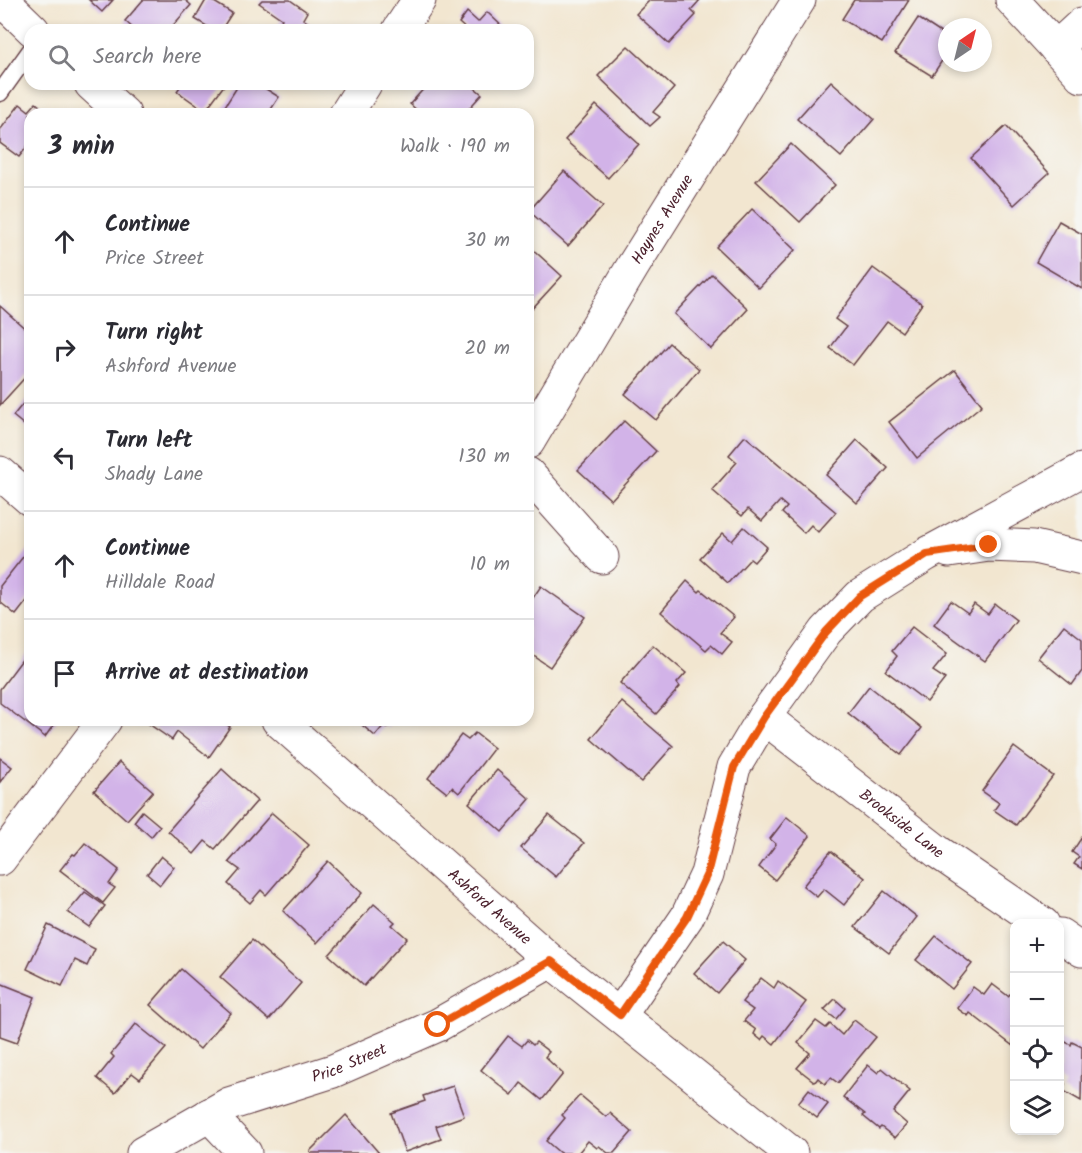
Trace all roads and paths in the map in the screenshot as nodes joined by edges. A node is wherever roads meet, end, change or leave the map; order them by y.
1 (3, 0) edge
2 (419, 0) edge
3 (799, 0) edge
4 (1012, 0) edge
5 (27, 24) edge
6 (403, 24) edge
7 (1082, 24) edge
8 (1056, 48) junction
9 (24, 59) edge
10 (1082, 76) edge
11 (98, 90) edge
12 (361, 90) edge
13 (0, 93) edge
14 (117, 108) edge
15 (350, 108) edge
16 (534, 432) edge
17 (1082, 470) edge
18 (0, 473) edge
19 (534, 481) edge
20 (24, 495) edge
21 (927, 554) junction
22 (602, 557) dead end
23 (1082, 558) edge
24 (764, 717) junction
25 (100, 726) edge
26 (285, 726) edge
27 (0, 859) edge
28 (1036, 919) edge
29 (1064, 937) edge
30 (1082, 950) edge
31 (551, 961) junction
32 (620, 1015) junction
33 (209, 1115) junction
34 (143, 1153) edge
35 (245, 1153) edge
36 (791, 1153) edge

1 - 5 street
2 - 6 street
3 - 16 street, Haynes Avenue
4 - 8 street
7 - 8 street
8 - 10 street
9 - 13 lane
11 - 14 street
12 - 15 street
17 - 21 street
18 - 20 street
19 - 22 street
21 - 23 street
21 - 24 street
24 - 28 street, Brookside Lane
24 - 32 street
25 - 27 street
26 - 31 street, Ashford Avenue
29 - 30 street
31 - 32 street, Ashford Avenue
31 - 33 street, Price Street
32 - 36 street, Ashford Avenue
33 - 34 street, Price Street
33 - 35 street

